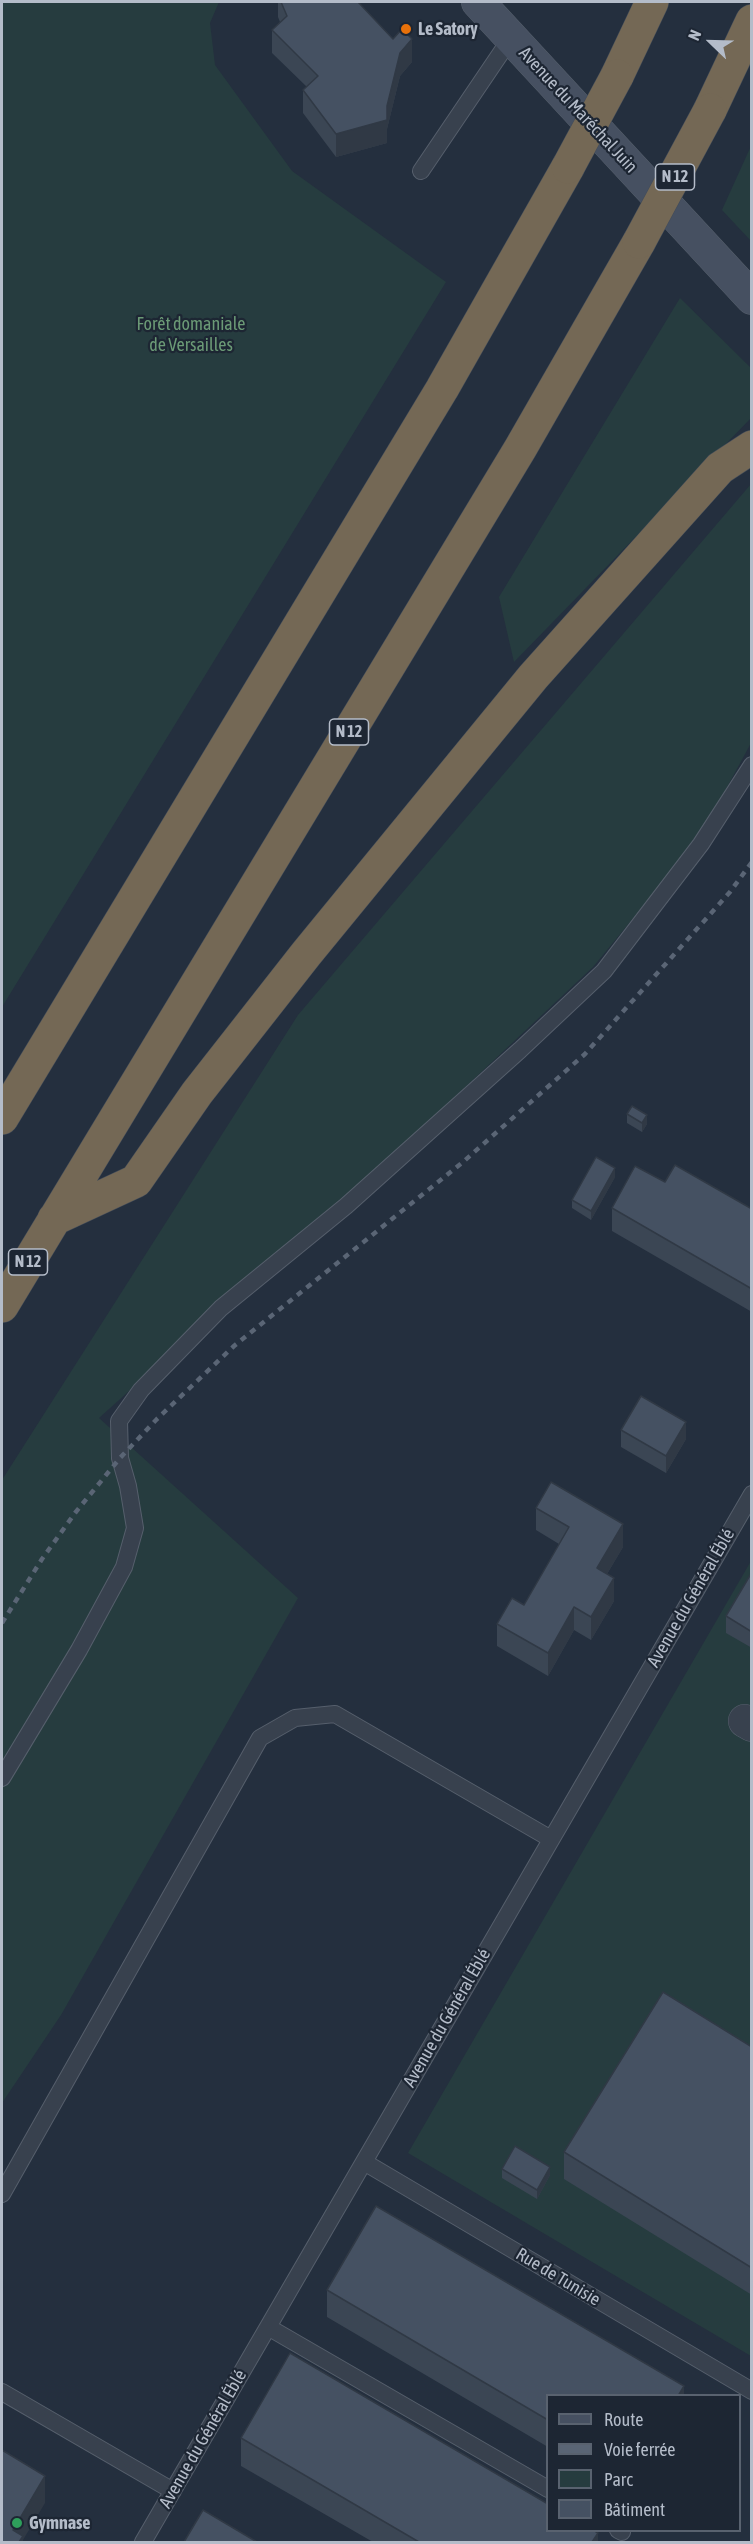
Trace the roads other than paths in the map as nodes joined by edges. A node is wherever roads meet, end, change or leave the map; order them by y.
1 (478, 2) edge
2 (652, 2) edge
3 (752, 21) edge
4 (511, 38) junction
5 (421, 171) dead end
6 (752, 298) edge
7 (752, 447) edge
8 (752, 765) edge
9 (2, 1118) edge
10 (54, 1219) junction
11 (2, 1306) edge
12 (752, 1494) edge
13 (2, 1778) edge
14 (551, 1839) junction
15 (364, 2162) junction
16 (2, 2194) edge
17 (268, 2327) junction
18 (752, 2391) edge
19 (2, 2392) edge
20 (546, 2488) edge
21 (173, 2492) junction
22 (143, 2542) edge

1 - 4 street, Avenue du Maréchal Juin
2 - 9 highway, bridge
3 - 10 highway, N 12, bridge
4 - 5 lane
4 - 6 street, Avenue du Maréchal Juin
7 - 10 highway
8 - 13 lane
10 - 11 highway, N 12
12 - 14 lane, Avenue du Général Éblé
14 - 15 lane, Avenue du Général Éblé
14 - 16 lane
15 - 17 lane, Avenue du Général Éblé
15 - 18 lane, Rue de Tunisie
17 - 20 lane
17 - 21 lane, Avenue du Général Éblé
19 - 21 lane
21 - 22 lane, Avenue du Général Éblé

